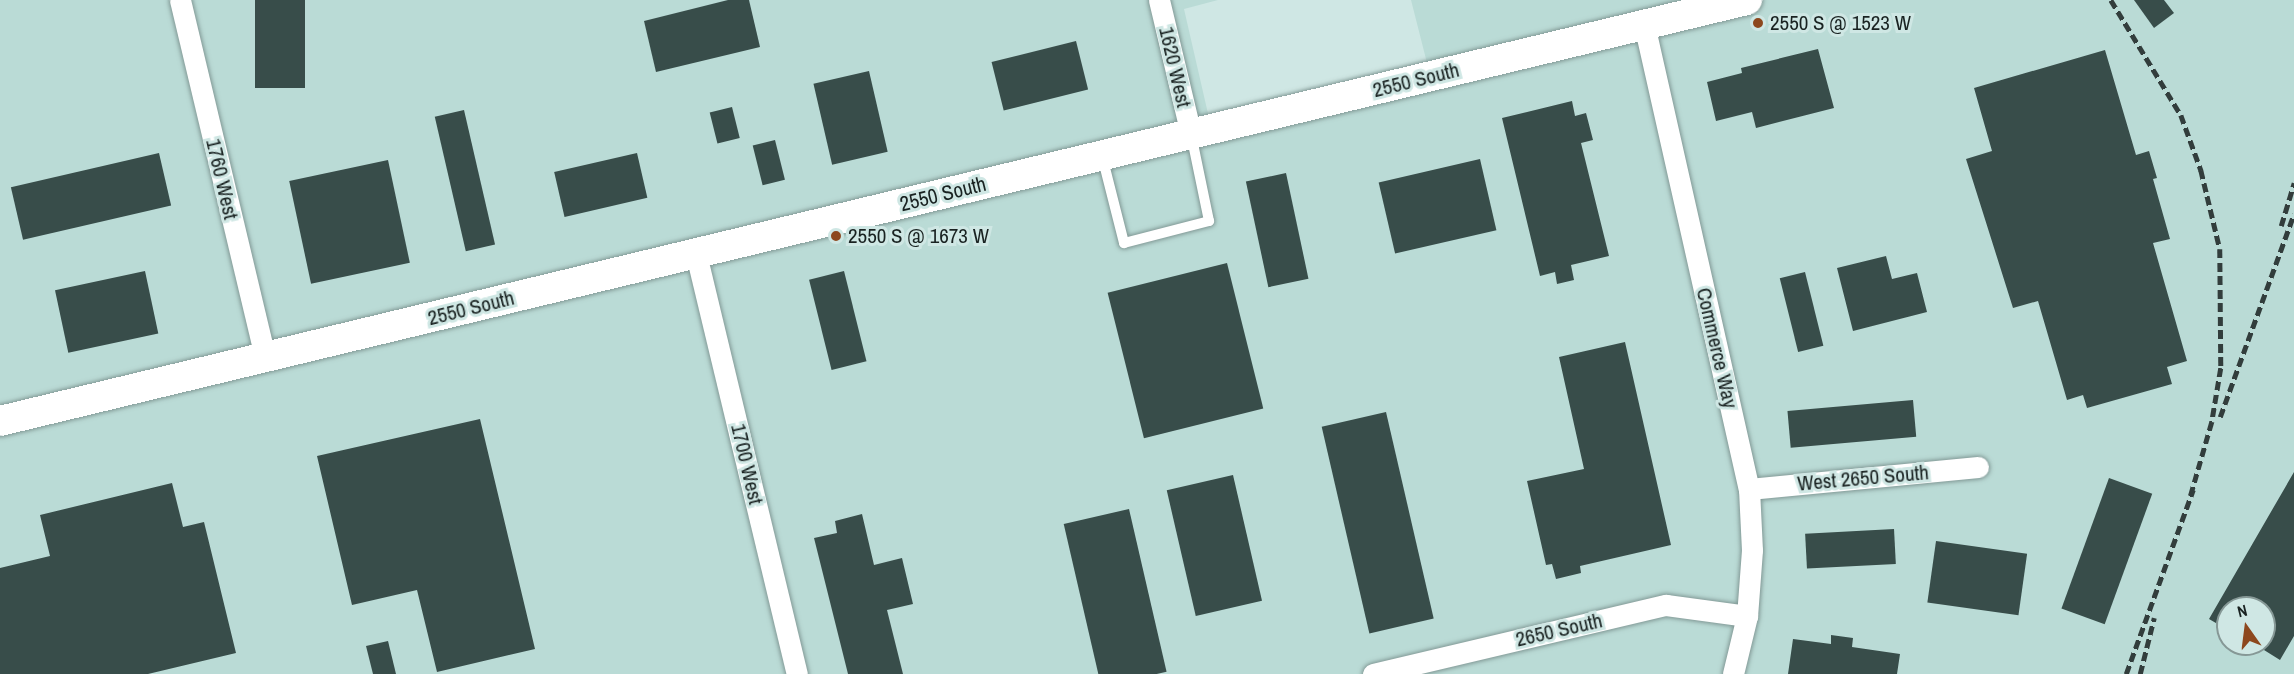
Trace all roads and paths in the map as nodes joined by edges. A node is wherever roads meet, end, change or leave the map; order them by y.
1 (180, 0) edge
2 (1159, 0) edge
3 (1745, 0) edge
4 (1644, 24) junction
5 (1191, 134) junction
6 (1101, 156) junction
7 (696, 254) junction
8 (265, 357) junction
9 (0, 422) edge
10 (1978, 467) dead end
11 (1749, 489) junction
12 (1746, 616) junction
13 (797, 674) edge
14 (1372, 674) edge
15 (1733, 674) edge

1 - 8 street, 1760 West
2 - 5 street, 1620 West
3 - 4 main road, 2550 South
4 - 5 main road, 2550 South
4 - 11 street, Commerce Way
5 - 6 main road, 2550 South
5 - 6 lane
6 - 7 main road, 2550 South
7 - 8 main road, 2550 South
7 - 13 street, 1700 West
8 - 9 main road, 2550 South
10 - 11 street, West 2650 South
11 - 12 street, Commerce Way
12 - 14 street, 2650 South
12 - 15 street, Commerce Way

